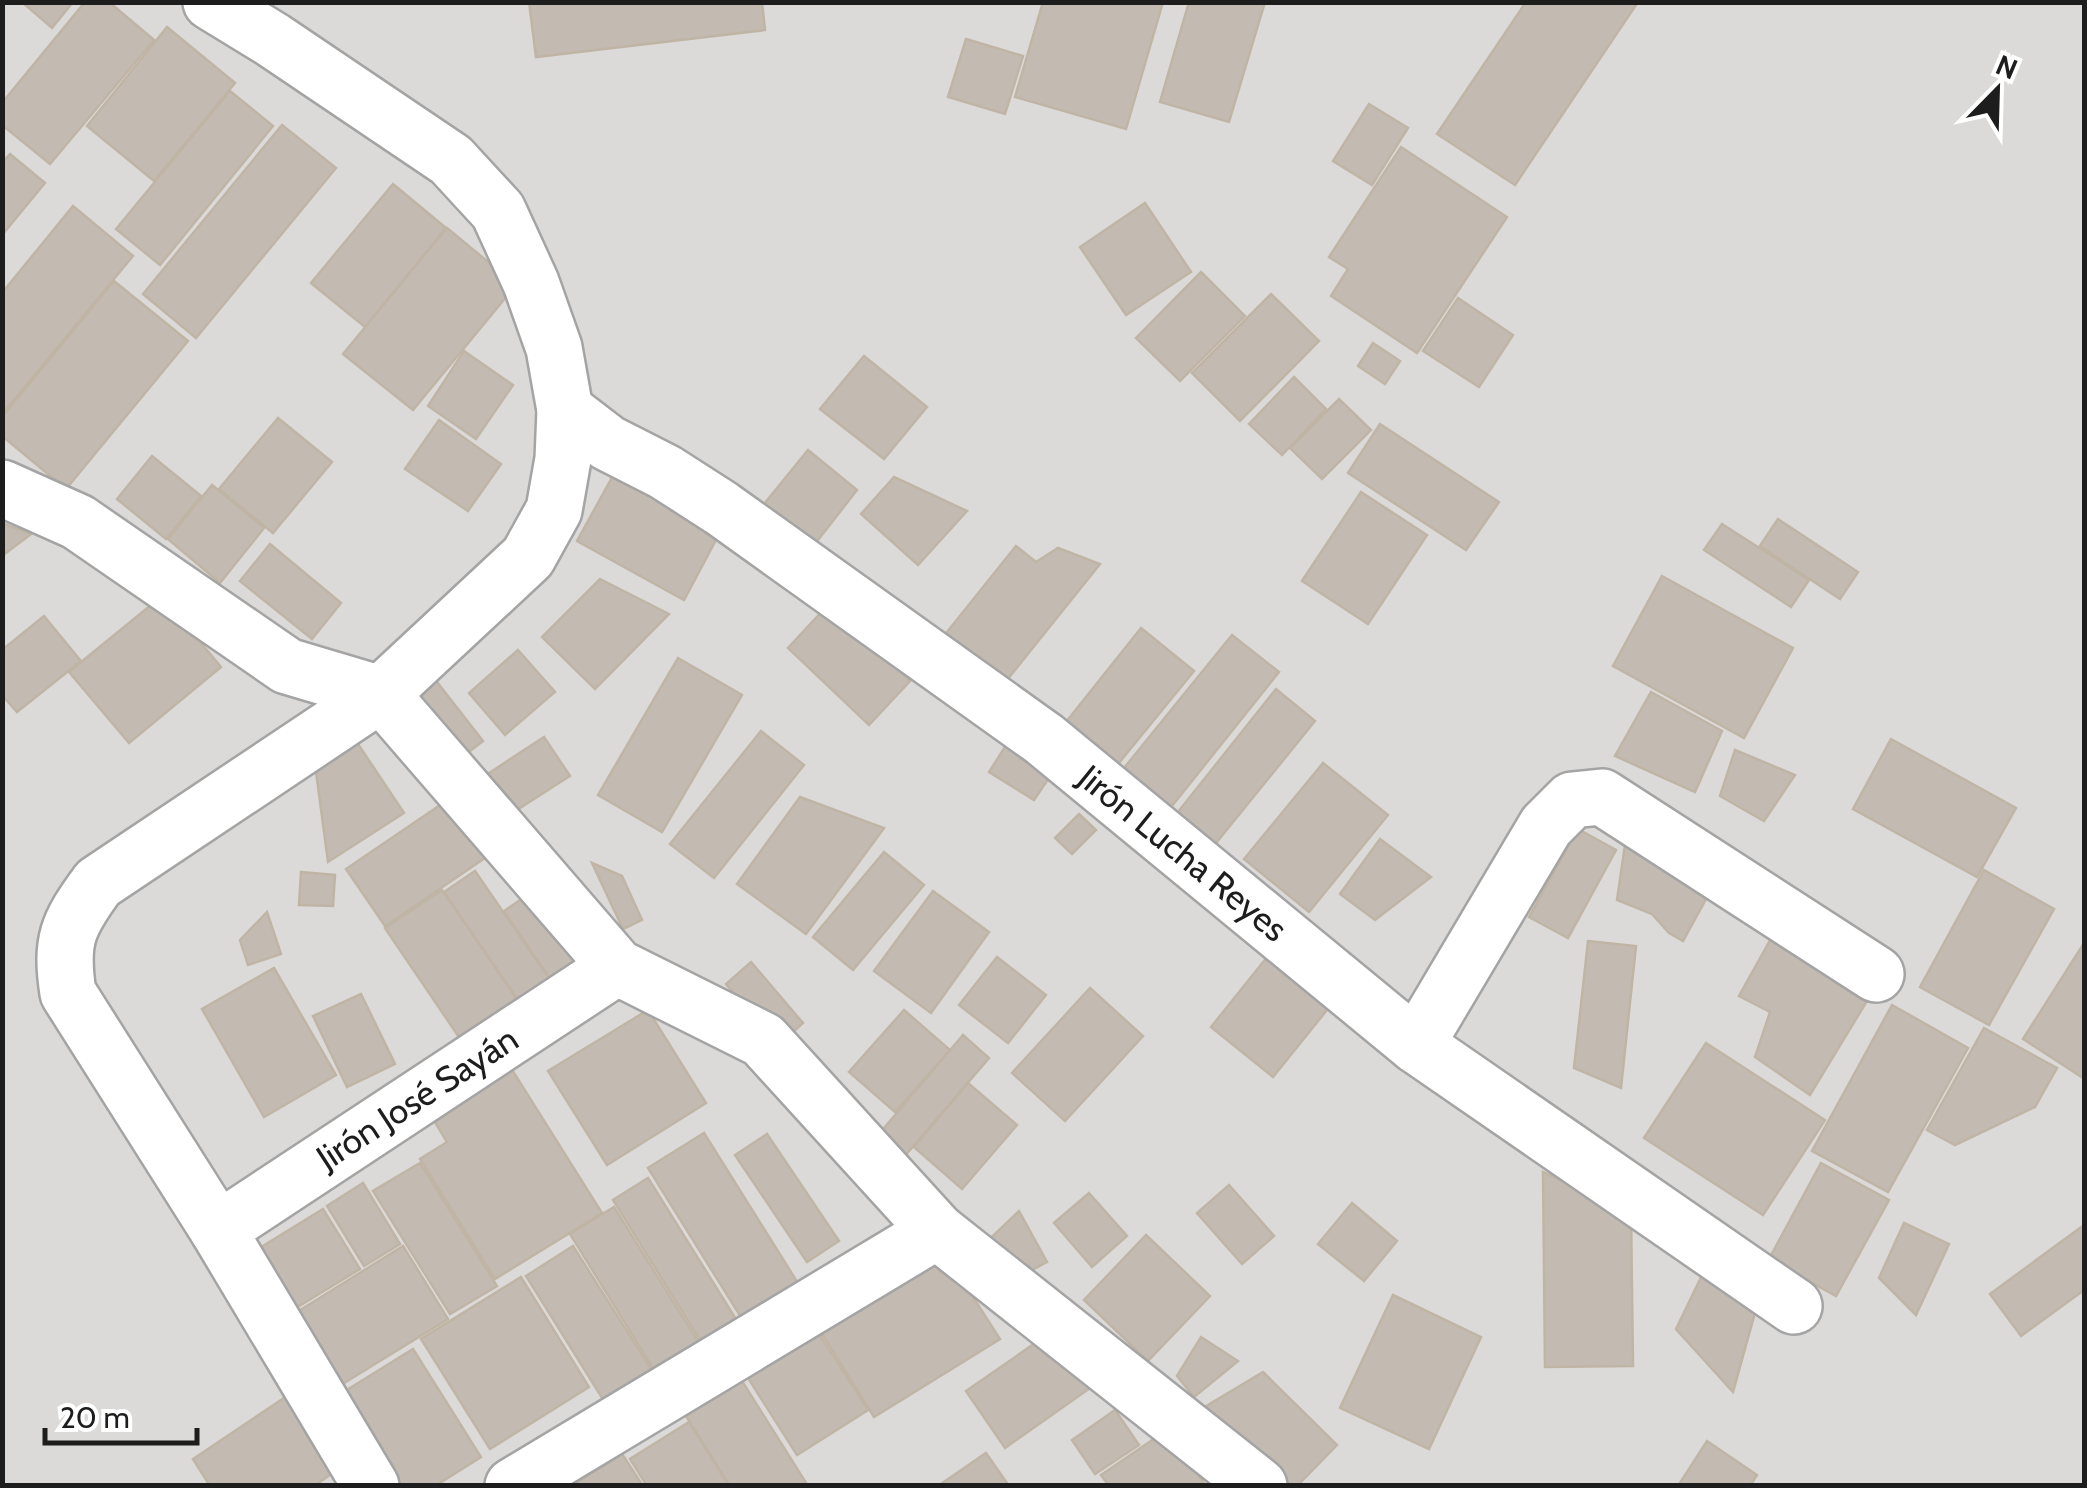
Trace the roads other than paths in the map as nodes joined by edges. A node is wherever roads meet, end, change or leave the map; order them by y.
1 (212, 2) edge
2 (565, 410) junction
3 (2, 488) edge
4 (381, 694) junction
5 (617, 967) junction
6 (1876, 974) dead end
7 (1416, 1046) junction
8 (218, 1230) junction
9 (938, 1231) junction
10 (1794, 1306) dead end
11 (371, 1486) edge
12 (513, 1486) edge
13 (1259, 1486) edge

1 - 2 street
2 - 4 street
2 - 7 street, Jirón Lucha Reyes
3 - 4 street
4 - 5 street
4 - 8 street
5 - 8 street, Jirón José Sayán
5 - 9 street
6 - 7 street
7 - 10 street, Jirón Lucha Reyes
8 - 11 street
9 - 12 street
9 - 13 street

